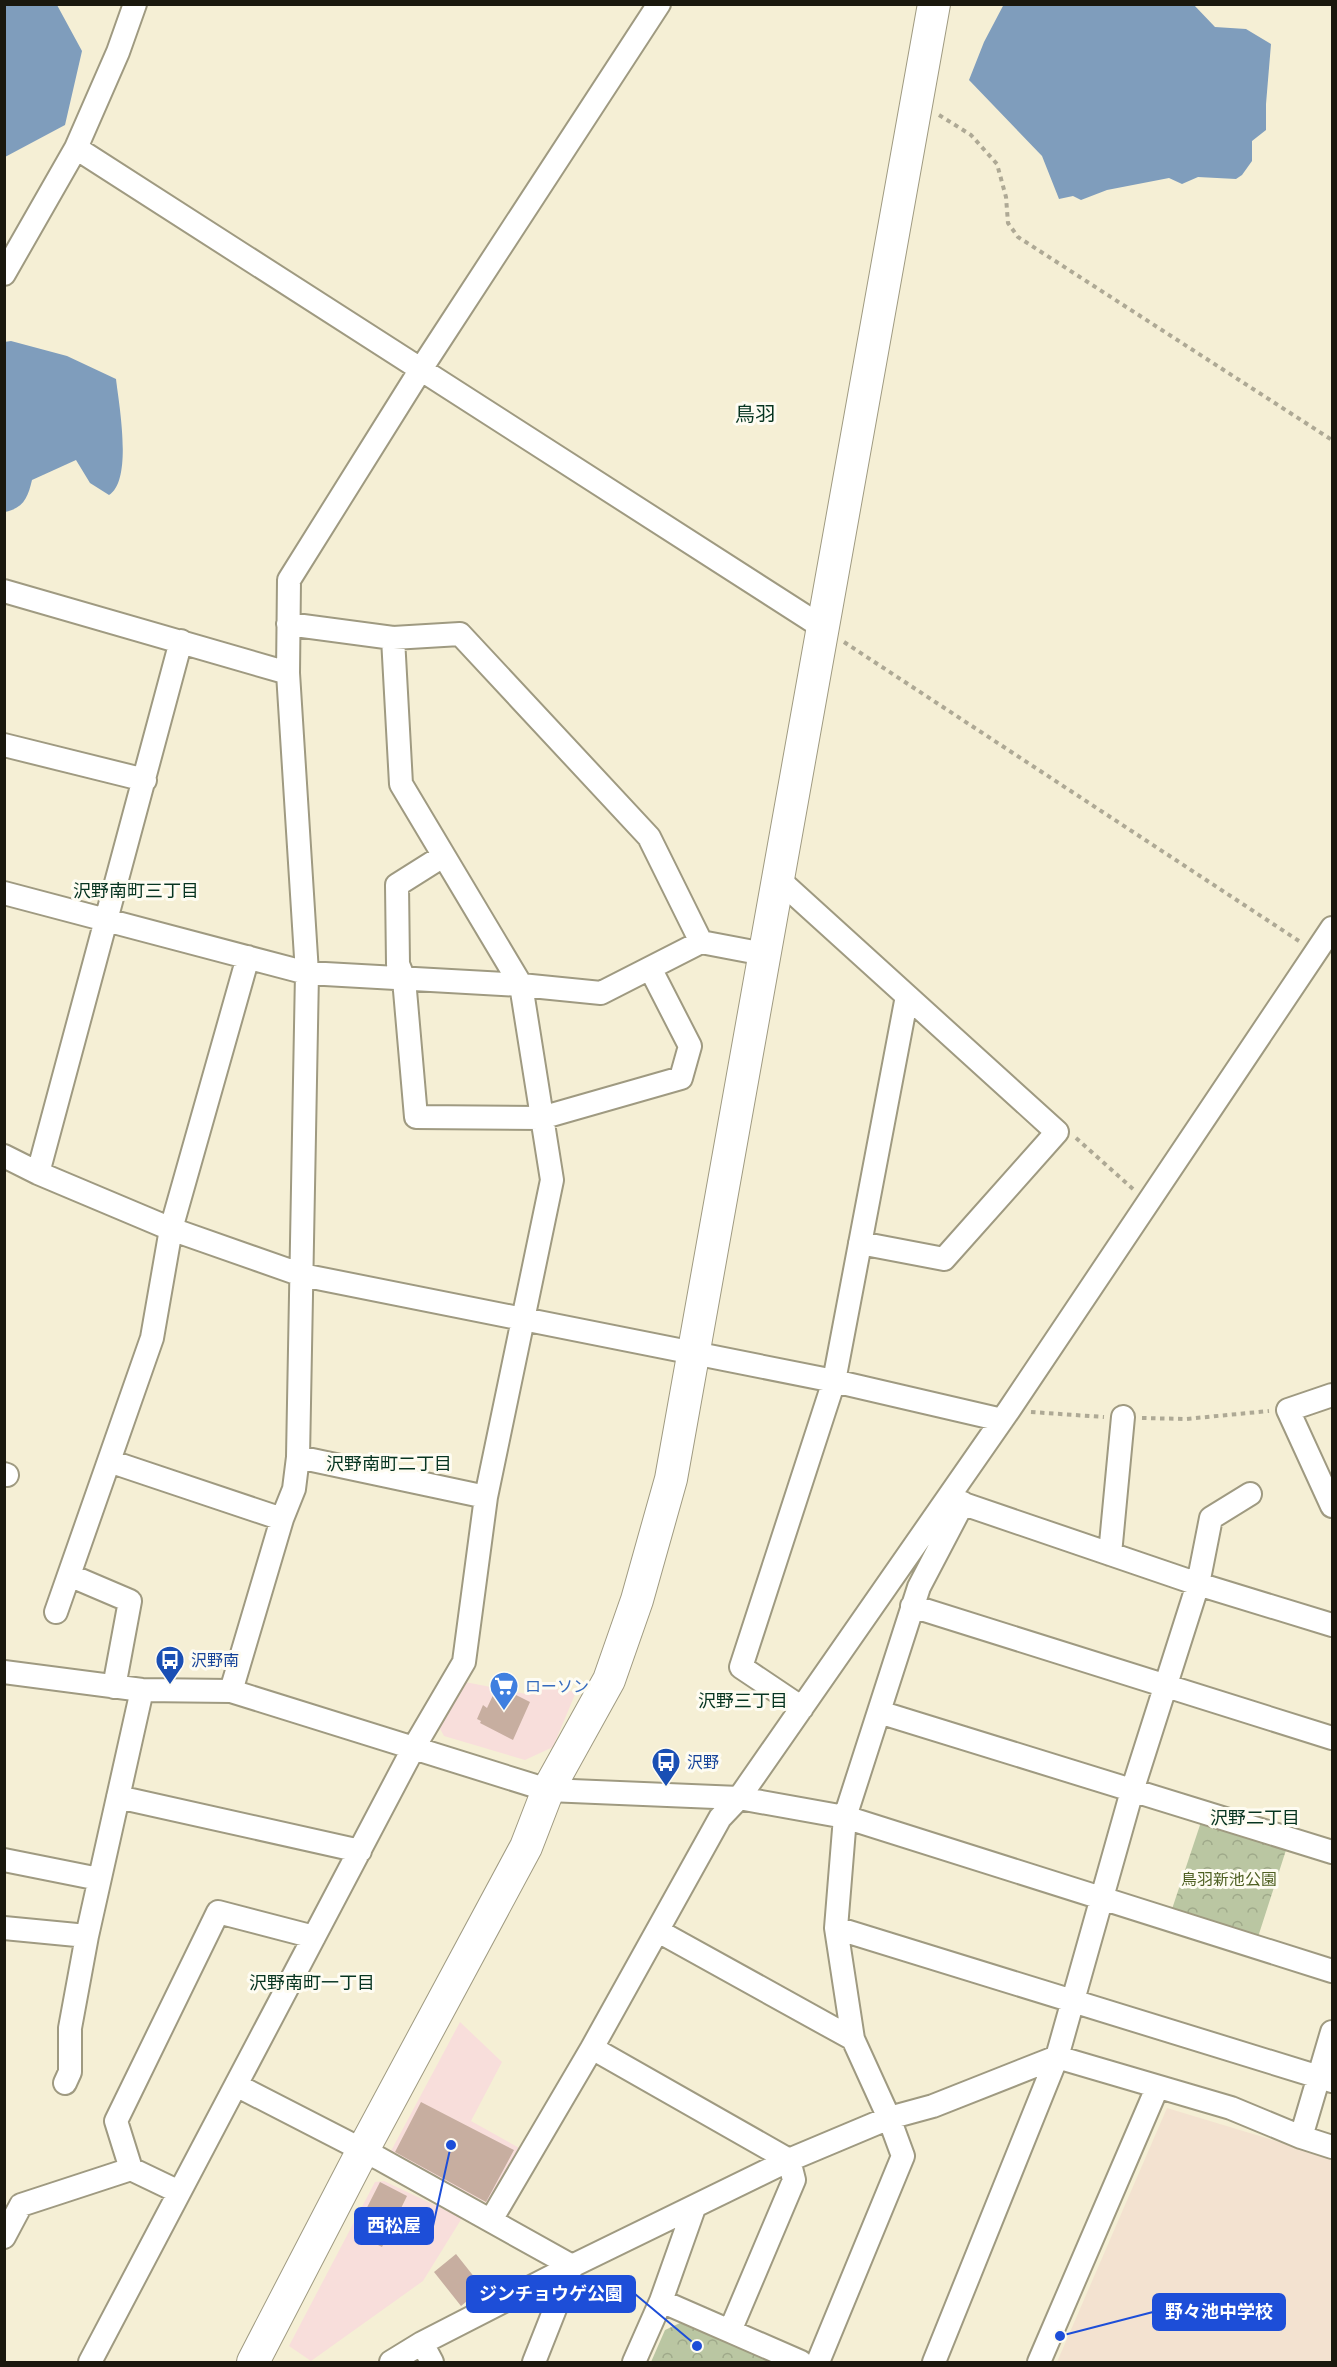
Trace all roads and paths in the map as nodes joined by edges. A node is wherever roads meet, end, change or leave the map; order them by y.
1 (135, 4) edge
2 (659, 4) edge
3 (934, 4) edge
4 (917, 105) junction
5 (76, 148) junction
6 (4, 274) edge
7 (421, 369) junction
8 (1332, 440) edge
9 (4, 591) edge
10 (288, 624) junction
11 (822, 627) junction
12 (393, 638) junction
13 (182, 641) junction
14 (288, 673) junction
15 (4, 745) edge
16 (145, 780) junction
17 (443, 856) junction
18 (777, 878) junction
19 (4, 893) edge
20 (107, 919) junction
21 (1332, 928) edge
22 (701, 942) junction
23 (1316, 952) junction
24 (764, 954) junction
25 (248, 957) junction
26 (650, 968) junction
27 (307, 973) junction
28 (404, 979) junction
29 (521, 985) junction
30 (907, 996) junction
31 (541, 1118) junction
32 (1057, 1132) junction
33 (4, 1156) edge
34 (38, 1173) junction
35 (1148, 1203) junction
36 (171, 1229) junction
37 (860, 1243) junction
38 (302, 1275) junction
39 (523, 1318) junction
40 (692, 1353) junction
41 (834, 1382) junction
42 (1332, 1395) edge
43 (1287, 1410) junction
44 (1005, 1415) junction
45 (1123, 1417) junction
46 (298, 1457) junction
47 (109, 1461) junction
48 (1250, 1494) dead end
49 (486, 1497) junction
50 (955, 1501) junction
51 (1332, 1501) edge
52 (282, 1520) junction
53 (1110, 1554) junction
54 (69, 1575) junction
55 (1198, 1584) junction
56 (912, 1606) junction
57 (56, 1612) dead end
58 (1332, 1625) edge
59 (4, 1672) edge
60 (1165, 1686) junction
61 (114, 1687) junction
62 (142, 1690) junction
63 (231, 1691) junction
64 (801, 1708) junction
65 (879, 1712) junction
66 (1332, 1738) edge
67 (413, 1749) junction
68 (548, 1790) junction
69 (1132, 1791) junction
70 (118, 1797) junction
71 (739, 1798) junction
72 (845, 1817) junction
73 (360, 1851) junction
74 (1332, 1852) edge
75 (4, 1860) edge
76 (99, 1879) junction
77 (1100, 1899) junction
78 (4, 1928) edge
79 (836, 1929) junction
80 (658, 1930) junction
81 (87, 1936) junction
82 (314, 1937) junction
83 (1332, 1971) edge
84 (1072, 2000) junction
85 (1332, 2032) edge
86 (853, 2038) junction
87 (592, 2048) junction
88 (1057, 2057) junction
89 (1326, 2078) edge
90 (64, 2084) dead end
91 (236, 2085) junction
92 (1157, 2088) junction
93 (889, 2118) junction
94 (1301, 2137) junction
95 (1332, 2147) edge
96 (363, 2150) junction
97 (789, 2160) junction
98 (131, 2169) junction
99 (179, 2192) junction
100 (13, 2204) edge
101 (694, 2208) junction
102 (491, 2220) junction
103 (4, 2237) edge
104 (572, 2266) junction
105 (661, 2301) junction
106 (730, 2331) junction
107 (427, 2353) edge
108 (90, 2362) edge
109 (253, 2362) edge
110 (391, 2362) edge
111 (534, 2362) edge
112 (634, 2362) edge
113 (801, 2362) edge
114 (818, 2362) edge
115 (934, 2362) edge
116 (1039, 2362) edge

1 - 5 street
2 - 7 street
3 - 4 street
4 - 8 path
4 - 11 street
5 - 6 street
5 - 7 street
7 - 10 street
7 - 11 street
9 - 13 street
10 - 12 street
10 - 14 street
11 - 18 street
11 - 23 path
12 - 17 street
12 - 22 street
13 - 14 street
13 - 16 street
14 - 27 street
15 - 16 street
16 - 20 street
17 - 28 street
17 - 29 street
18 - 24 street
18 - 30 street
19 - 20 street
20 - 25 street
20 - 34 street
21 - 23 street
22 - 24 street
22 - 26 street
23 - 35 street
24 - 40 street
25 - 27 street
25 - 36 street
26 - 29 street
26 - 31 street
27 - 28 street
27 - 38 street
28 - 29 street
28 - 31 street
29 - 31 street
30 - 32 street
30 - 37 street
31 - 39 street
32 - 35 path
32 - 37 street
33 - 34 street
34 - 36 street
35 - 44 street
36 - 38 street
36 - 47 street
37 - 41 street
38 - 39 street
38 - 46 street
39 - 40 street
39 - 49 street
40 - 41 street
40 - 68 street
41 - 44 street
41 - 64 street
42 - 43 street
43 - 45 path
43 - 51 street
44 - 45 path
44 - 50 street
45 - 53 street
46 - 49 street
46 - 52 street
47 - 52 street
47 - 54 street
48 - 55 street
49 - 67 street
50 - 53 street
50 - 56 street
50 - 64 street
52 - 63 street
53 - 55 street
54 - 57 street
54 - 61 street
55 - 58 street
55 - 60 street
56 - 60 street
56 - 65 street
59 - 61 street
60 - 66 street
60 - 69 street
61 - 62 street
62 - 63 street
62 - 70 street
63 - 67 street
64 - 71 street
65 - 69 street
65 - 72 street
67 - 68 street
67 - 73 street
68 - 71 street
68 - 96 street
69 - 74 street
69 - 77 street
70 - 73 street
70 - 76 street
71 - 72 street
71 - 80 street
72 - 77 street
72 - 79 street
73 - 82 street
75 - 76 street
76 - 81 street
77 - 83 street
77 - 84 street
78 - 81 street
79 - 84 street
79 - 86 street
80 - 86 street
80 - 87 street
81 - 90 street
82 - 91 street
82 - 98 street
84 - 88 street
84 - 89 street
85 - 89 street
86 - 93 street
87 - 97 street
87 - 102 street
88 - 92 street
88 - 93 street
88 - 115 street
89 - 94 street
91 - 96 street
91 - 99 street
92 - 94 street
92 - 116 street
93 - 97 street
93 - 114 street
94 - 95 street
96 - 102 street
96 - 109 street
97 - 101 street
97 - 106 street
98 - 99 street
98 - 100 street
99 - 108 street
100 - 103 street
101 - 104 street
101 - 105 street
102 - 104 street
104 - 107 street
104 - 111 street
105 - 106 street
105 - 112 street
106 - 113 street
107 - 110 street

